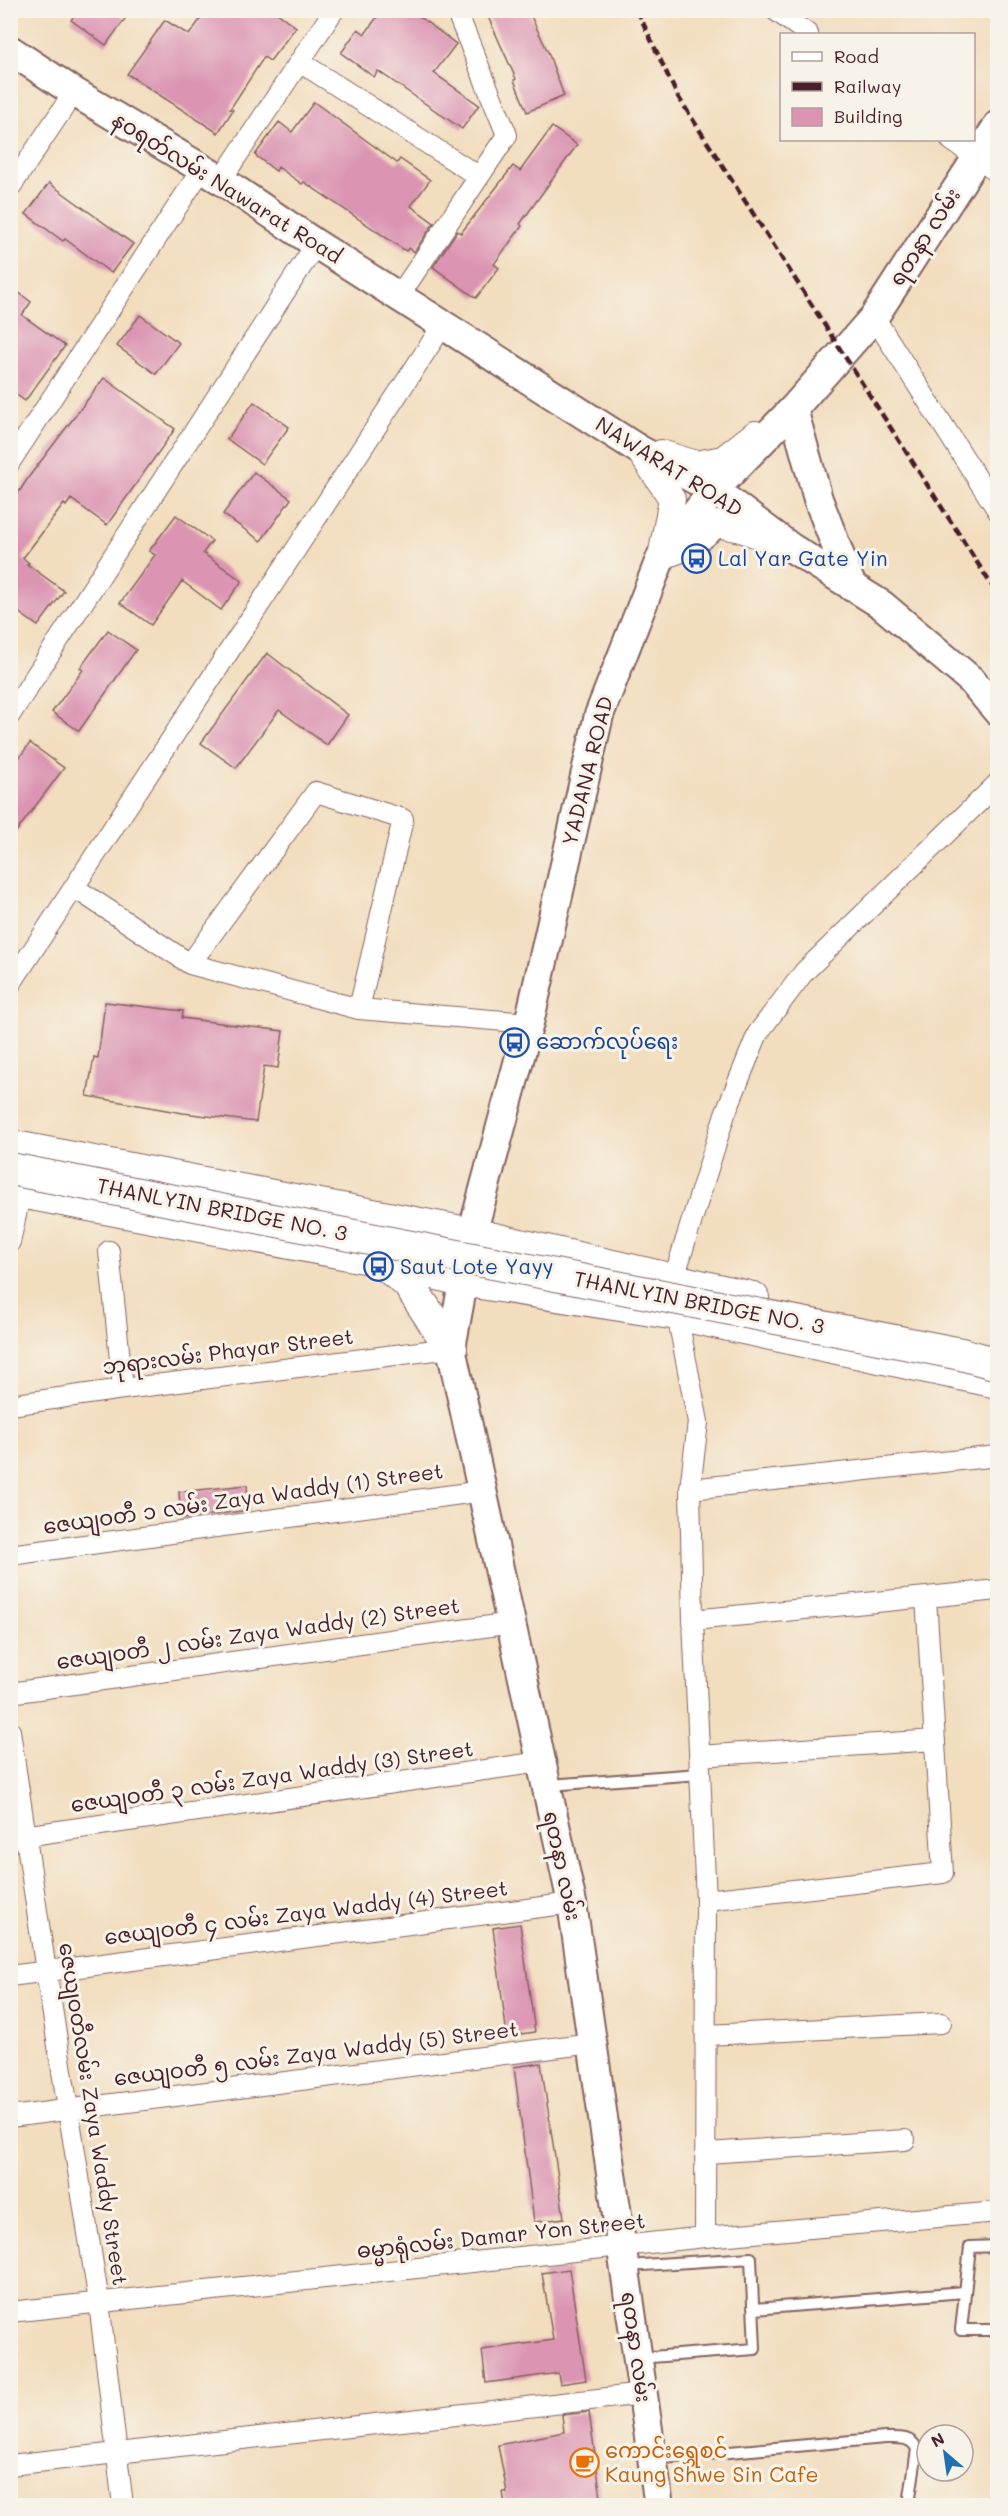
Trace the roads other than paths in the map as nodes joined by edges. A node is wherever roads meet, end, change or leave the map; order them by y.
1 (456, 10) edge
2 (775, 10) edge
3 (329, 12) edge
4 (807, 33) edge
5 (10, 50) edge
6 (300, 62) junction
7 (74, 92) junction
8 (998, 124) edge
9 (952, 141) edge
10 (987, 165) edge
11 (211, 175) junction
12 (478, 176) junction
13 (10, 188) edge
14 (316, 244) junction
15 (399, 296) junction
16 (874, 316) junction
17 (444, 325) junction
18 (793, 409) junction
19 (638, 449) junction
20 (10, 462) edge
21 (714, 490) junction
22 (998, 510) edge
23 (790, 547) junction
24 (661, 557) junction
25 (852, 587) junction
26 (998, 712) edge
27 (10, 715) edge
28 (998, 783) edge
29 (75, 888) junction
30 (190, 964) junction
31 (10, 985) edge
32 (359, 1009) junction
33 (530, 1023) junction
34 (10, 1146) edge
35 (92, 1160) junction
36 (14, 1184) edge
37 (83, 1204) junction
38 (472, 1234) junction
39 (10, 1242) edge
40 (109, 1251) dead end
41 (380, 1260) junction
42 (462, 1280) junction
43 (674, 1281) junction
44 (677, 1314) junction
45 (451, 1348) junction
46 (998, 1349) edge
47 (998, 1364) edge
48 (998, 1382) edge
49 (123, 1389) junction
50 (10, 1405) edge
51 (998, 1456) edge
52 (690, 1489) junction
53 (483, 1491) junction
54 (10, 1555) edge
55 (998, 1590) edge
56 (926, 1597) junction
57 (693, 1620) junction
58 (512, 1623) junction
59 (10, 1693) edge
60 (10, 1731) edge
61 (934, 1740) junction
62 (700, 1765) junction
63 (543, 1774) junction
64 (19, 1837) edge
65 (706, 1900) junction
66 (572, 1903) junction
67 (46, 1971) junction
68 (10, 1976) edge
69 (942, 2023) dead end
70 (707, 2035) junction
71 (592, 2043) junction
72 (68, 2109) junction
73 (10, 2117) edge
74 (905, 2140) dead end
75 (707, 2153) junction
76 (998, 2212) edge
77 (705, 2237) junction
78 (998, 2246) edge
79 (623, 2256) junction
80 (964, 2292) junction
81 (99, 2302) junction
82 (754, 2309) junction
83 (10, 2312) edge
84 (998, 2330) edge
85 (638, 2358) junction
86 (643, 2394) junction
87 (117, 2453) junction
88 (652, 2459) junction
89 (10, 2465) edge
90 (123, 2505) edge
91 (659, 2505) edge
92 (909, 2505) edge

1 - 12 street
2 - 4 street
3 - 6 street
5 - 7 main road, နဝရတ်လမ်း Nawarat Road
6 - 11 street
6 - 12 street
7 - 11 main road, နဝရတ်လမ်း Nawarat Road
7 - 13 street
8 - 10 main road
9 - 10 street
10 - 16 main road, ရတနာ လမ်း
11 - 14 main road, နဝရတ်လမ်း Nawarat Road
11 - 20 street
12 - 15 street
14 - 15 main road, နဝရတ်လမ်း Nawarat Road
14 - 27 street
15 - 17 main road, နဝရတ်လမ်း Nawarat Road
16 - 18 main road, YADANA ROAD
16 - 22 street
17 - 19 main road, NAWARAT ROAD
17 - 29 street
18 - 19 street
18 - 21 main road, YADANA ROAD
18 - 25 main road
19 - 21 main road, NAWARAT ROAD
19 - 24 street
21 - 23 main road, NAWARAT ROAD
21 - 24 main road, YADANA ROAD
23 - 24 street
23 - 25 main road, NAWARAT ROAD
24 - 33 main road, YADANA ROAD
25 - 26 main road, NAWARAT ROAD
28 - 43 street
29 - 30 street
29 - 31 street
30 - 32 street
30 - 32 street
32 - 33 street
33 - 38 main road, YADANA ROAD
34 - 35 main road
35 - 37 main road
35 - 38 main road
36 - 37 main road
36 - 39 street
36 - 47 main road, THANLYIN BRIDGE NO. 3, bridge
37 - 41 main road
38 - 42 main road, ရတနာ လမ်း
38 - 43 main road
40 - 49 street
41 - 42 main road
41 - 45 main road
42 - 44 main road
42 - 45 main road, ရတနာ လမ်း
43 - 44 street
43 - 46 main road
44 - 48 main road
44 - 52 street
45 - 49 street, ဘုရားလမ်း Phayar Street
45 - 53 main road, ရတနာ လမ်း
49 - 50 street, ဘုရားလမ်း Phayar Street
51 - 52 street
52 - 57 street
53 - 54 street, ဇေယျဝတီ ၁ လမ်း Zaya Waddy (1) Street
53 - 58 main road, ရတနာ လမ်း
55 - 56 street
56 - 57 street
56 - 61 street
57 - 62 street
58 - 59 street, ဇေယျဝတီ ၂ လမ်း Zaya Waddy (2) Street
58 - 63 main road, ရတနာ လမ်း
60 - 64 street, ဇေယျဝတီလမ်း Zaya Waddy Street
61 - 62 street
61 - 65 street
62 - 63 lane
62 - 65 street
63 - 64 street, ဇေယျဝတီ ၃ လမ်း Zaya Waddy (3) Street
63 - 66 main road, ရတနာ လမ်း
64 - 67 street, ဇေယျဝတီလမ်း Zaya Waddy Street
65 - 70 street
66 - 67 street, ဇေယျဝတီ ၄ လမ်း Zaya Waddy (4) Street
66 - 71 main road, ရတနာ လမ်း
67 - 68 street, ဇေယျဝတီ ၄ လမ်း Zaya Waddy (4) Street
67 - 72 street, ဇေယျဝတီလမ်း Zaya Waddy Street
69 - 70 street
70 - 75 street
71 - 72 street, ဇေယျဝတီ ၅ လမ်း Zaya Waddy (5) Street
71 - 79 main road, ရတနာ လမ်း
72 - 73 street, ဇေယျဝတီ ၅ လမ်း Zaya Waddy (5) Street
72 - 81 street, ဇေယျဝတီလမ်း Zaya Waddy Street
74 - 75 street
75 - 77 street
76 - 77 street, ဓမ္မာရုံလမ်း Damar Yon Street
77 - 79 street, ဓမ္မာရုံလမ်း Damar Yon Street
78 - 80 lane
79 - 81 street, ဓမ္မာရုံလမ်း Damar Yon Street
79 - 82 lane
79 - 85 main road, ရတနာ လမ်း
80 - 82 lane
80 - 84 lane
81 - 83 street, ဓမ္မာရုံလမ်း Damar Yon Street
81 - 87 street, ဇေယျဝတီလမ်း Zaya Waddy Street
82 - 85 lane
85 - 86 main road, ရတနာ လမ်း
86 - 87 street
86 - 88 main road, ရတနာ လမ်း
87 - 89 street
87 - 90 street, ဇေယျဝတီလမ်း Zaya Waddy Street
88 - 91 main road, ရတနာ လမ်း
88 - 92 lane

